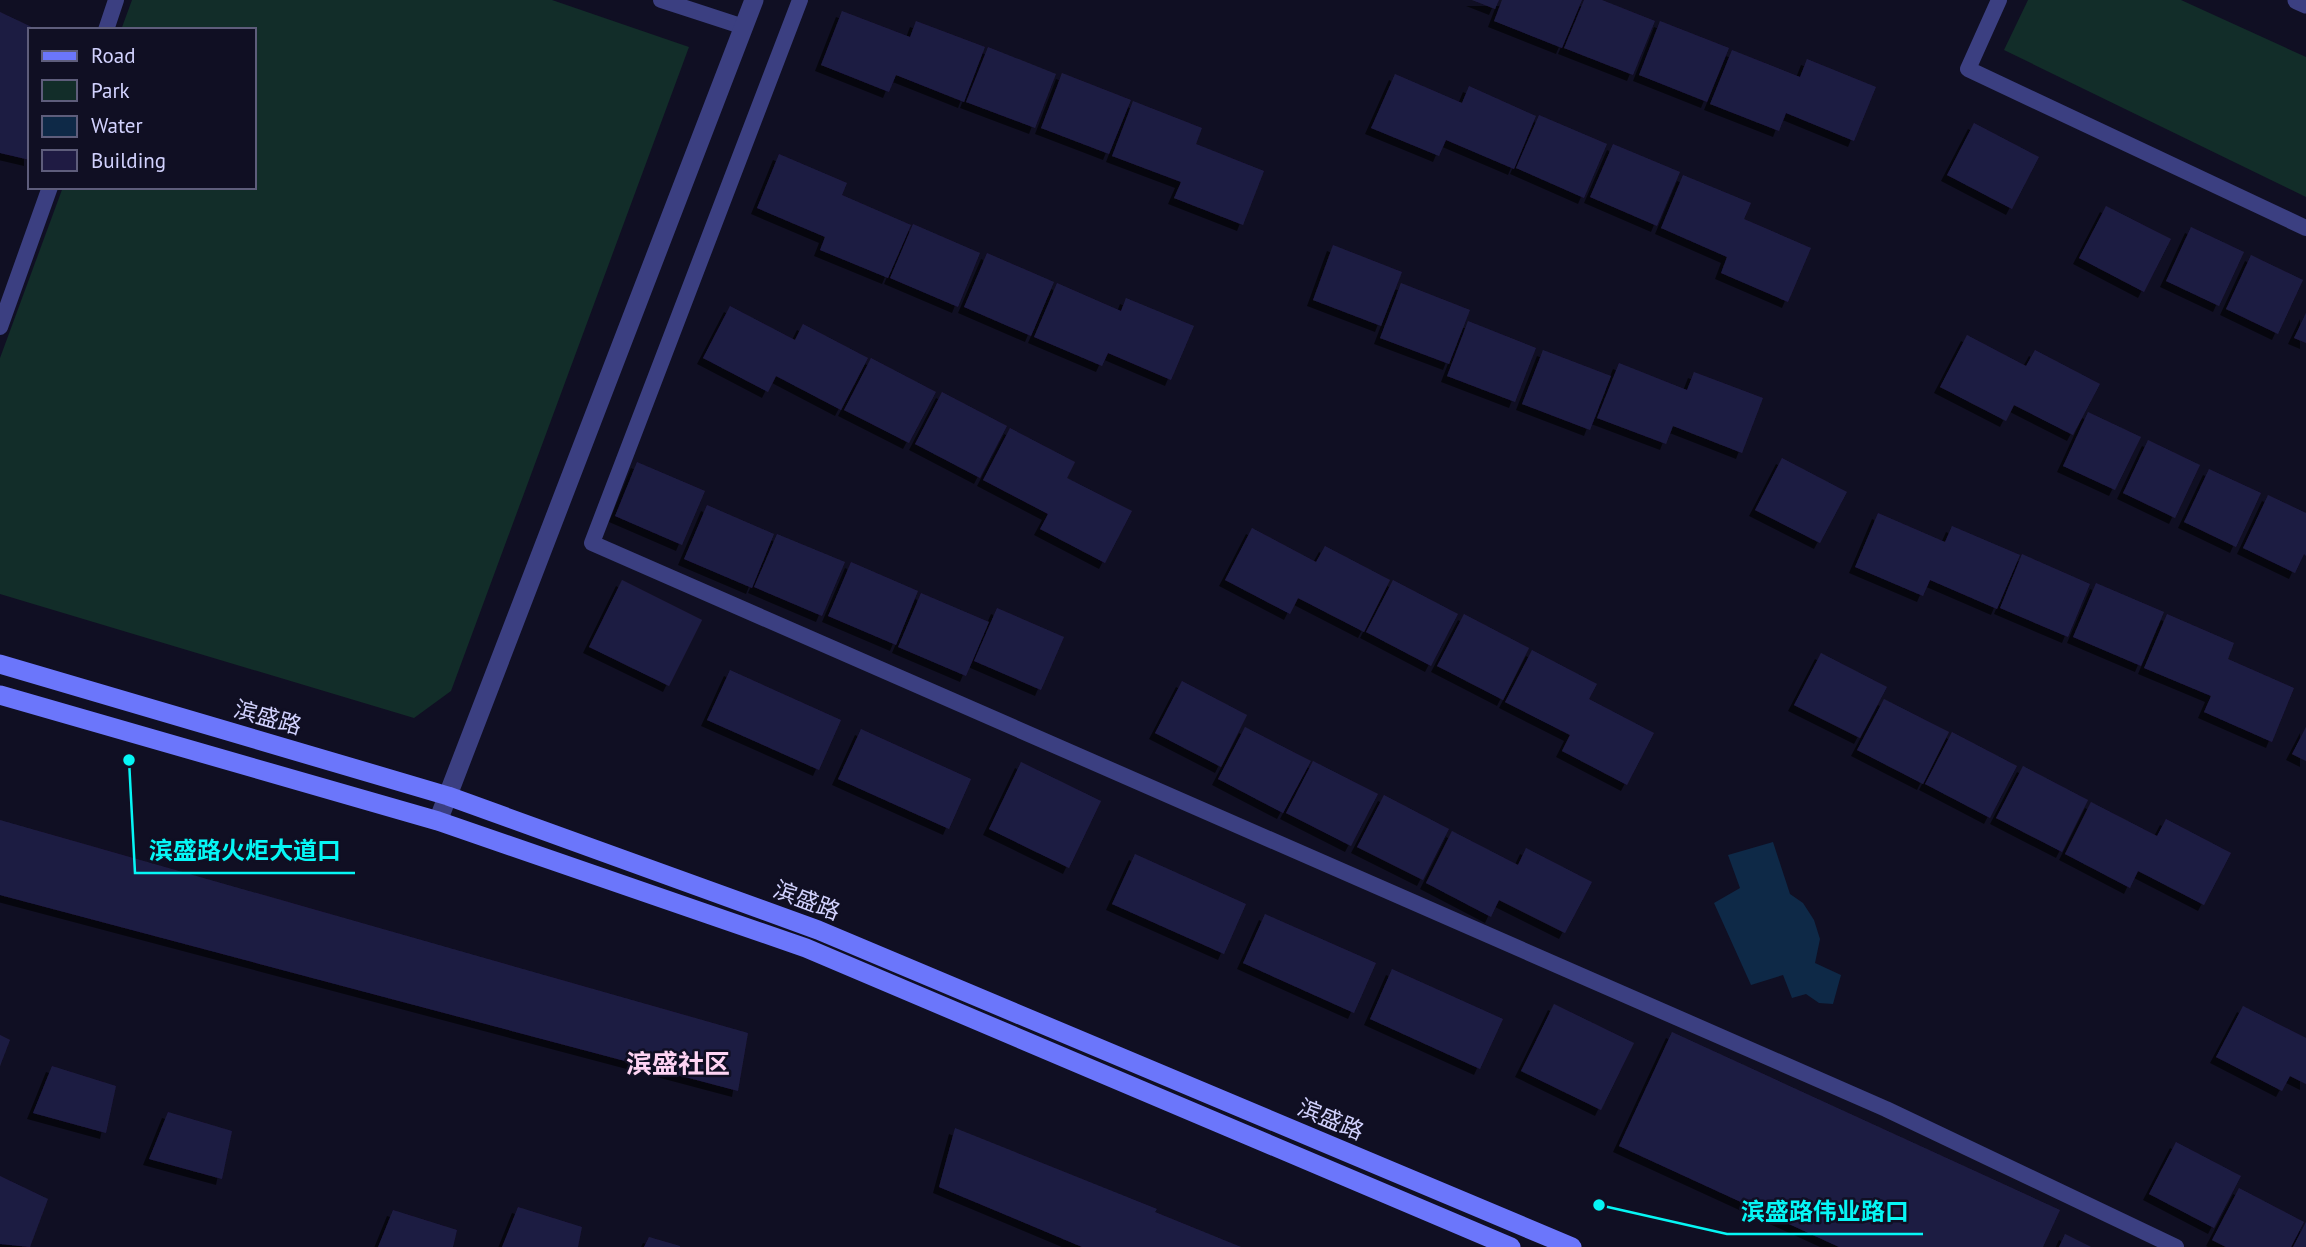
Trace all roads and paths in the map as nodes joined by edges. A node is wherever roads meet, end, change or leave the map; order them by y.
1 (117, 0) edge
2 (661, 0) edge
3 (754, 0) edge
4 (800, 0) edge
5 (1999, 0) edge
6 (2297, 0) edge
7 (2306, 4) edge
8 (744, 27) junction
9 (107, 28) edge
10 (49, 189) edge
11 (2306, 228) edge
12 (0, 327) edge
13 (0, 664) edge
14 (0, 695) edge
15 (448, 796) junction
16 (438, 821) junction
17 (1510, 1247) edge
18 (1573, 1247) edge
19 (2176, 1247) edge

1 - 9 lane
2 - 8 lane
3 - 8 street
4 - 19 lane
5 - 11 lane
6 - 7 street
8 - 15 street
10 - 12 lane
13 - 15 main road, 滨盛路
14 - 16 main road, 滨盛路
15 - 16 street
15 - 18 main road, 滨盛路
16 - 17 main road, 滨盛路

